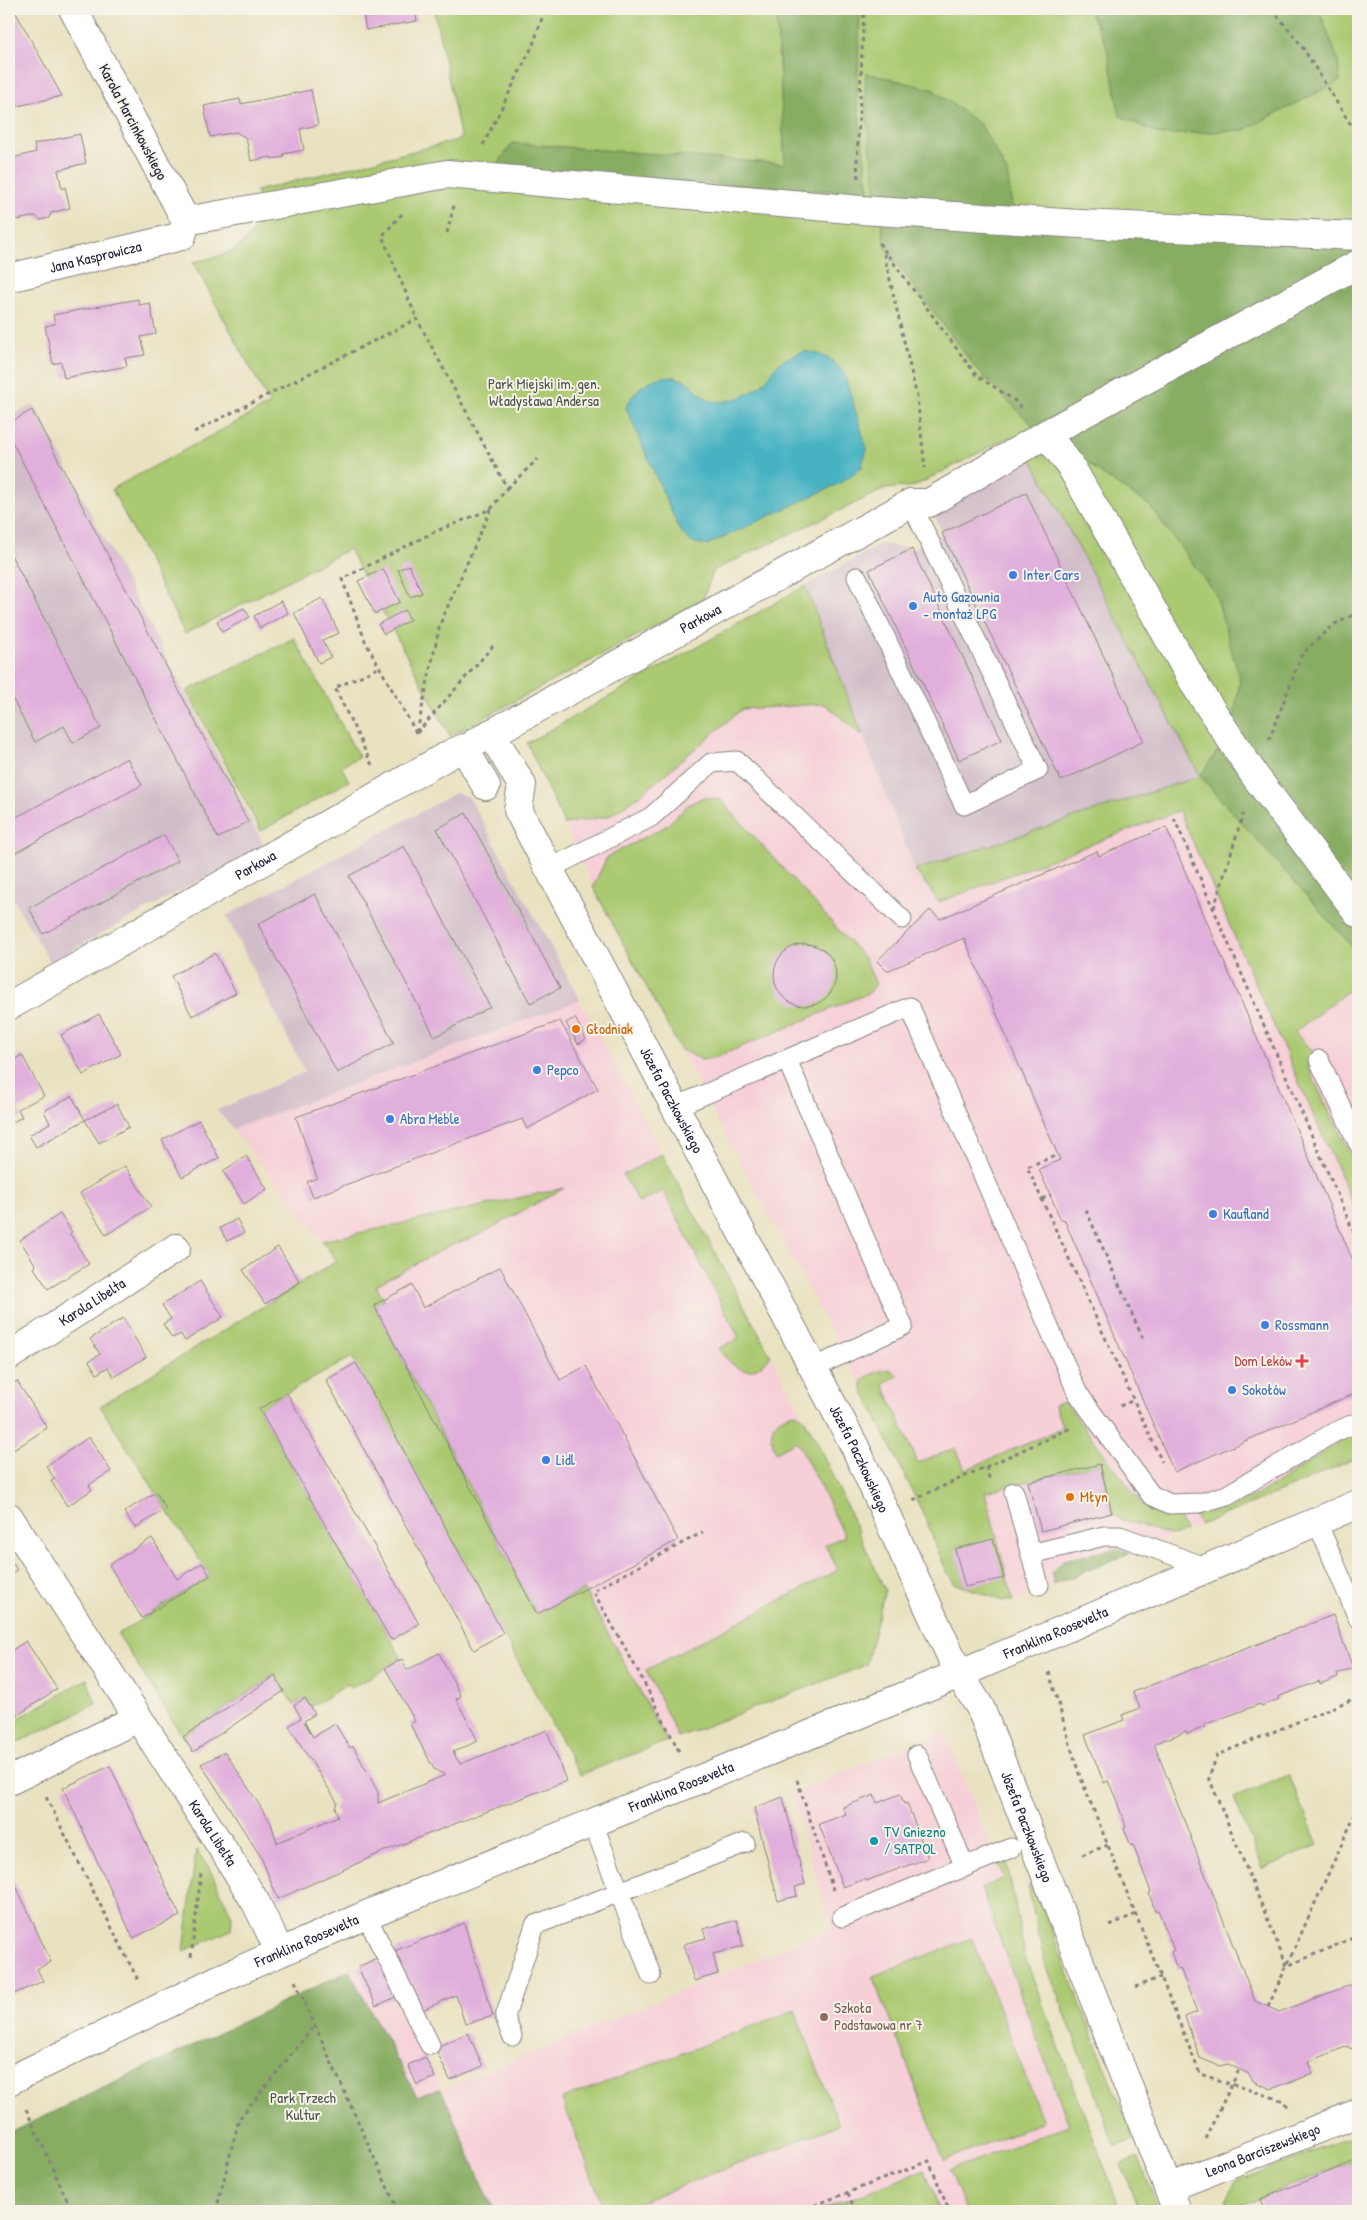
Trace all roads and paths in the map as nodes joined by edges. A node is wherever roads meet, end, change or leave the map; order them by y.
1 (73, 9) edge
2 (545, 9) edge
3 (864, 9) edge
4 (1272, 9) edge
5 (1358, 130) edge
6 (482, 148) dead end
7 (456, 197) dead end
8 (405, 210) dead end
9 (861, 210) junction
10 (184, 228) junction
11 (447, 233) dead end
12 (1358, 236) edge
13 (883, 251) junction
14 (1358, 264) edge
15 (9, 278) edge
16 (417, 319) junction
17 (194, 432) dead end
18 (1046, 434) junction
19 (538, 459) dead end
20 (507, 488) junction
21 (920, 503) junction
22 (491, 509) junction
23 (857, 577) dead end
24 (1358, 613) edge
25 (493, 646) dead end
26 (380, 667) junction
27 (417, 733) junction
28 (491, 733) junction
29 (464, 748) junction
30 (431, 764) junction
31 (1255, 776) junction
32 (486, 786) dead end
33 (385, 791) junction
34 (1174, 818) dead end
35 (549, 869) junction
36 (1214, 909) junction
37 (1358, 913) edge
38 (902, 919) dead end
39 (9, 1006) edge
40 (787, 1060) junction
41 (1319, 1060) dead end
42 (675, 1108) junction
43 (1358, 1143) edge
44 (1054, 1156) dead end
45 (1051, 1195) dead end
46 (1042, 1199) junction
47 (1086, 1210) dead end
48 (1358, 1242) edge
49 (176, 1248) dead end
50 (1144, 1341) dead end
51 (9, 1356) edge
52 (813, 1368) junction
53 (1134, 1400) junction
54 (1096, 1417) junction
55 (1358, 1422) edge
56 (1014, 1492) dead end
57 (910, 1502) dead end
58 (1182, 1504) junction
59 (1358, 1504) edge
60 (9, 1517) edge
61 (1317, 1522) junction
62 (703, 1532) dead end
63 (1031, 1554) junction
64 (1208, 1568) junction
65 (1039, 1585) dead end
66 (1358, 1618) edge
67 (1048, 1672) dead end
68 (959, 1674) junction
69 (1358, 1697) edge
70 (138, 1718) junction
71 (679, 1751) dead end
72 (917, 1755) dead end
73 (796, 1780) dead end
74 (9, 1781) edge
75 (46, 1795) dead end
76 (1358, 1808) edge
77 (594, 1823) junction
78 (745, 1843) dead end
79 (1108, 1845) junction
80 (1011, 1848) dead end
81 (1082, 1855) dead end
82 (202, 1865) dead end
83 (965, 1867) junction
84 (620, 1892) junction
85 (1136, 1914) junction
86 (366, 1915) junction
87 (842, 1917) joint
88 (1110, 1925) dead end
89 (1358, 1936) edge
90 (280, 1952) junction
91 (191, 1956) dead end
92 (1287, 1966) junction
93 (651, 1975) dead end
94 (1161, 1978) junction
95 (295, 1981) dead end
96 (138, 1982) dead end
97 (1135, 1987) dead end
98 (1268, 2007) dead end
99 (315, 2025) junction
100 (512, 2036) dead end
101 (430, 2044) dead end
102 (1239, 2070) dead end
103 (9, 2081) edge
104 (1232, 2084) junction
105 (26, 2109) dead end
106 (1288, 2110) dead end
107 (1358, 2113) edge
108 (1201, 2147) dead end
109 (848, 2193) junction
110 (1173, 2200) edge
111 (216, 2210) edge
112 (72, 2211) edge
113 (205, 2211) edge
114 (304, 2211) edge
115 (398, 2211) edge
116 (800, 2211) edge
117 (855, 2211) edge
118 (949, 2211) edge

1 - 10 street, Karola Marcinkowskiego
2 - 6 path
3 - 9 path
4 - 5 path
7 - 11 path
8 - 16 path
9 - 10 street, Jana Kasprowicza
9 - 12 street, Jana Kasprowicza
9 - 13 path
10 - 15 street, Jana Kasprowicza
13 - 18 path
13 - 21 path
14 - 18 street, Parkowa
16 - 17 path
16 - 20 path
18 - 21 street, Parkowa
18 - 31 street
19 - 20 path
20 - 22 path
21 - 23 lane
21 - 28 street, Parkowa
22 - 26 path
22 - 27 path
24 - 31 path
25 - 27 path
26 - 27 path
26 - 33 path
27 - 30 path
28 - 29 street, Parkowa
28 - 35 street, Józefa Paczkowskiego
29 - 30 street, Parkowa
29 - 32 street
30 - 33 street, Parkowa
31 - 36 path
31 - 37 street
33 - 39 street, Parkowa
34 - 36 path
35 - 38 lane
35 - 42 street, Józefa Paczkowskiego
36 - 48 path
40 - 42 lane
40 - 52 lane
40 - 54 lane
41 - 43 lane
42 - 52 street, Józefa Paczkowskiego
44 - 46 path
45 - 46 path
46 - 53 path
47 - 50 path
49 - 51 street, Karola Libelta
52 - 68 street, Józefa Paczkowskiego
53 - 54 path
53 - 58 path
54 - 57 path
54 - 58 lane
55 - 58 lane
56 - 63 lane
59 - 61 street, Franklina Roosevelta
60 - 70 street, Karola Libelta
61 - 64 street, Franklina Roosevelta
61 - 66 lane
62 - 71 path
63 - 64 lane
63 - 65 lane
64 - 68 street, Franklina Roosevelta
67 - 79 path
68 - 77 street, Franklina Roosevelta
68 - 110 street, Józefa Paczkowskiego
69 - 92 path
70 - 74 street
70 - 90 street, Karola Libelta
72 - 83 lane
73 - 87 path
75 - 96 path
76 - 92 path
77 - 84 lane
77 - 86 street, Franklina Roosevelta
78 - 84 lane
79 - 81 path
79 - 85 path
80 - 83 lane
82 - 91 path
83 - 87 lane
84 - 93 lane
84 - 100 lane
85 - 88 path
85 - 94 path
86 - 90 street, Franklina Roosevelta
86 - 101 lane
89 - 92 path
90 - 103 street, Franklina Roosevelta
92 - 98 path
94 - 97 path
94 - 104 path
95 - 99 path
99 - 111 path
99 - 115 path
102 - 104 path
104 - 106 path
104 - 108 path
105 - 112 path
107 - 110 street, Leona Barciszewskiego
109 - 116 path
109 - 117 path
109 - 118 path
111 - 113 path
111 - 114 path

